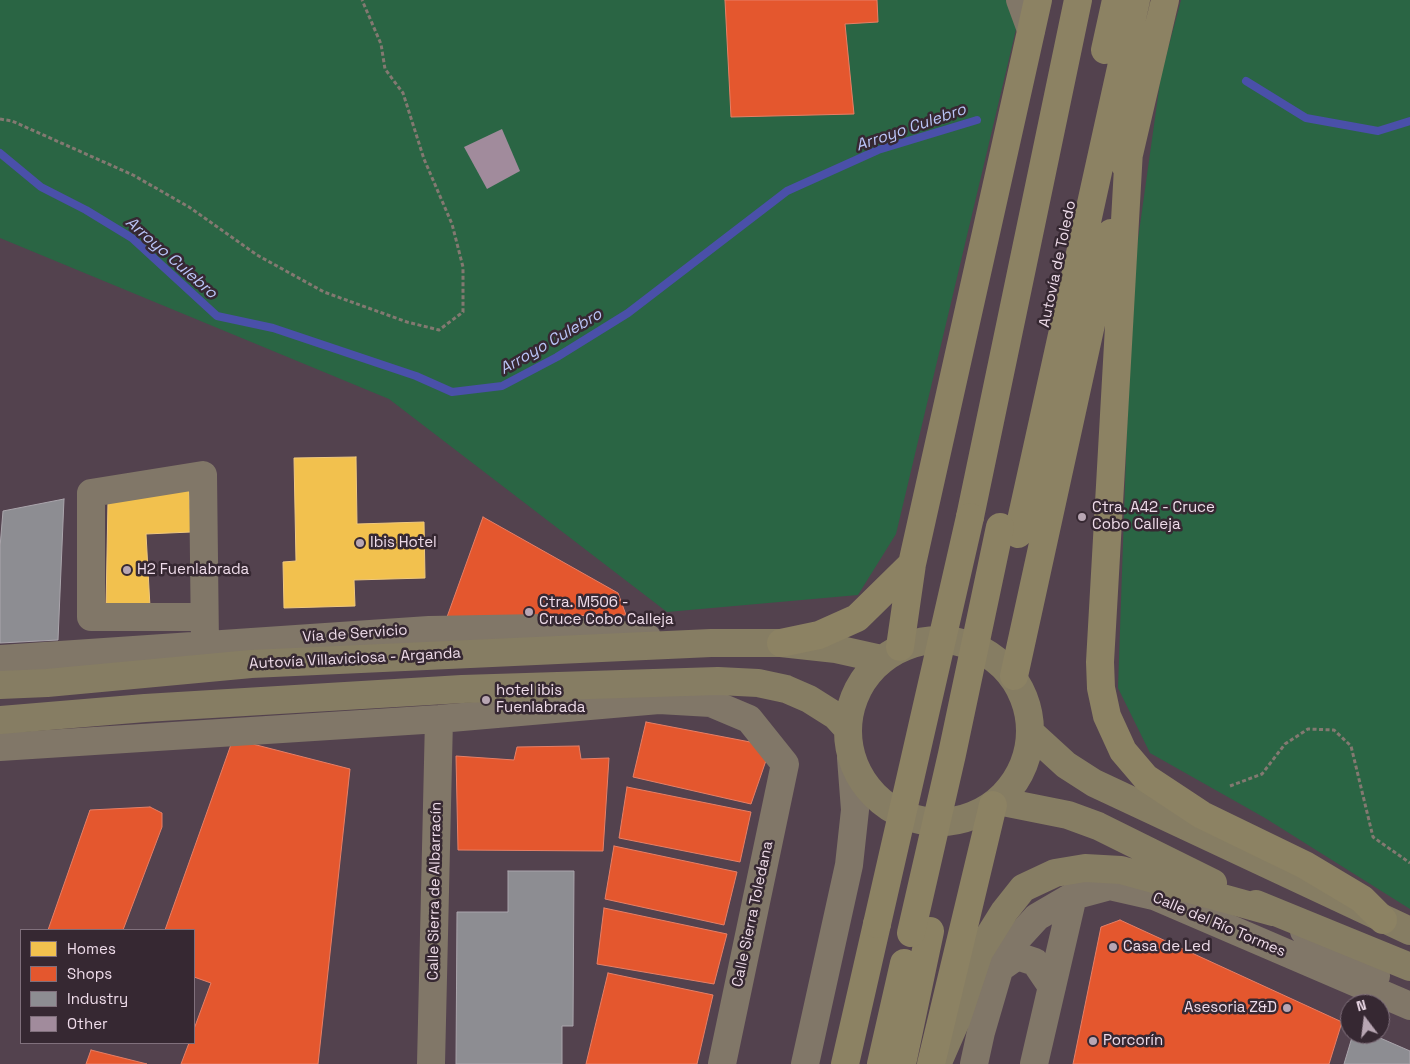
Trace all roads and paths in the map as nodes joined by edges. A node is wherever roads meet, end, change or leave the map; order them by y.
1 (362, 0) edge
2 (1020, 0) edge
3 (1038, 0) edge
4 (1078, 0) edge
5 (1116, 0) edge
6 (1136, 0) edge
7 (1164, 0) edge
8 (1031, 30) junction
9 (0, 119) edge
10 (1129, 150) junction
11 (1009, 531) junction
12 (912, 564) junction
13 (204, 617) junction
14 (711, 643) junction
15 (781, 643) junction
16 (205, 645) junction
17 (890, 653) junction
18 (0, 658) edge
19 (1014, 676) junction
20 (0, 685) edge
21 (661, 691) junction
22 (439, 719) junction
23 (0, 720) edge
24 (847, 728) junction
25 (1031, 733) junction
26 (0, 747) edge
27 (850, 758) junction
28 (1230, 786) dead end
29 (996, 803) junction
30 (1410, 863) edge
31 (1073, 896) junction
32 (1273, 912) junction
33 (1383, 920) junction
34 (1410, 931) edge
35 (920, 932) junction
36 (1410, 967) edge
37 (1000, 968) junction
38 (1052, 987) junction
39 (992, 997) junction
40 (1410, 998) edge
41 (1410, 1006) edge
42 (956, 1021) junction
43 (431, 1064) edge
44 (722, 1064) edge
45 (804, 1064) edge
46 (845, 1064) edge
47 (881, 1064) edge
48 (902, 1064) edge
49 (931, 1064) edge
50 (938, 1064) edge
51 (974, 1064) edge
52 (1034, 1064) edge

1 - 9 path
2 - 8 street
3 - 8 highway
4 - 46 highway, bridge
5 - 11 highway, Autovía de Toledo
6 - 11 highway
7 - 10 highway
8 - 12 highway
10 - 19 highway
10 - 33 highway
11 - 35 highway, bridge
12 - 15 highway
12 - 17 highway
13 - 13 street
13 - 16 street
14 - 15 main road, Autovía Villaviciosa - Arganda
14 - 16 street, Vía de Servicio
14 - 20 main road, Autovía Villaviciosa - Arganda
15 - 17 main road, Autovía Villaviciosa - Arganda
16 - 18 street, Vía de Servicio
17 - 19 main road
17 - 24 main road
19 - 25 main road
21 - 22 street
21 - 23 main road
21 - 24 main road
21 - 44 street, Calle Sierra Toledana
22 - 26 street
22 - 43 street, Calle Sierra de Albarracín
24 - 27 main road
25 - 29 main road
25 - 33 main road
27 - 29 main road
27 - 45 street
28 - 30 path
29 - 32 main road
29 - 49 highway
31 - 37 street, Calle del Río Tormes
31 - 38 street
31 - 41 street, Calle del Río Tormes
32 - 36 main road
32 - 40 street
32 - 42 main road
33 - 34 main road
35 - 47 highway
35 - 48 highway
37 - 38 street
37 - 39 street, Calle del Río Tormes
38 - 52 street
39 - 42 street
39 - 51 street, Calle del Río Tormes
42 - 50 main road

